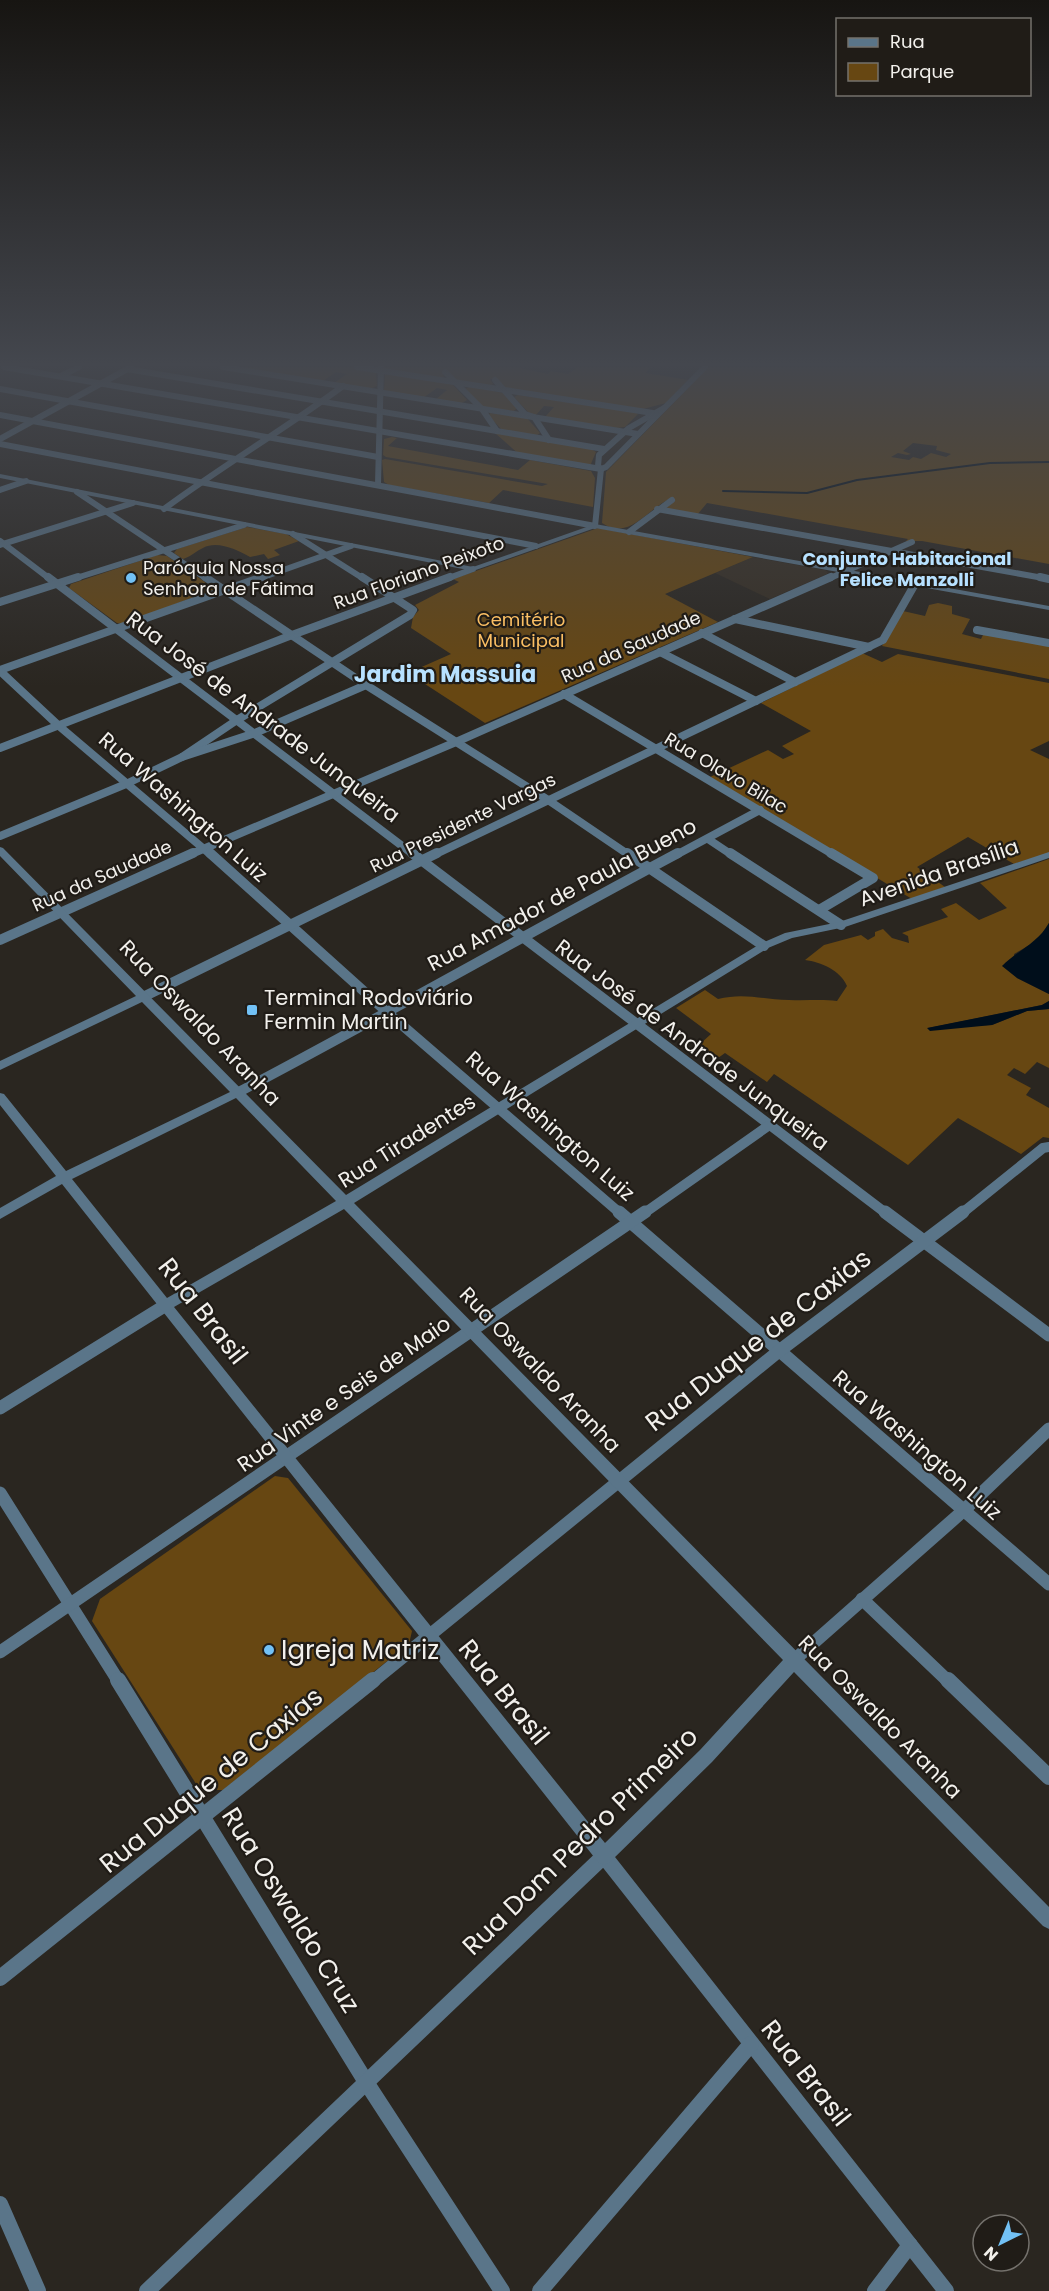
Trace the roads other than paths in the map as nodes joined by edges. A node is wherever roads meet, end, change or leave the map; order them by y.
1 (157, 474) edge
2 (212, 474) edge
3 (320, 474) edge
4 (378, 474) edge
5 (600, 474) edge
6 (0, 476) edge
7 (26, 481) junction
8 (200, 482) junction
9 (378, 484) junction
10 (0, 490) edge
11 (77, 492) junction
12 (672, 500) dead end
13 (133, 503) junction
14 (164, 509) junction
15 (657, 509) junction
16 (107, 512) junction
17 (244, 525) junction
18 (595, 526) junction
19 (629, 532) junction
20 (293, 534) junction
21 (912, 542) dead end
22 (1, 543) edge
23 (351, 546) junction
24 (536, 546) junction
25 (165, 550) junction
26 (890, 552) junction
27 (326, 556) junction
28 (473, 569) junction
29 (844, 571) junction
30 (1049, 579) edge
31 (58, 584) junction
32 (915, 584) junction
33 (225, 591) junction
34 (394, 598) junction
35 (0, 602) edge
36 (1049, 608) edge
37 (734, 619) junction
38 (117, 629) junction
39 (977, 630) dead end
40 (702, 633) junction
41 (292, 635) junction
42 (1049, 643) edge
43 (870, 646) junction
44 (660, 652) junction
45 (333, 662) junction
46 (0, 671) edge
47 (180, 678) junction
48 (795, 682) junction
49 (366, 685) junction
50 (564, 694) junction
51 (756, 701) junction
52 (237, 720) junction
53 (59, 726) junction
54 (255, 733) junction
55 (456, 742) junction
56 (0, 748) edge
57 (655, 749) junction
58 (182, 757) junction
59 (126, 784) junction
60 (333, 794) junction
61 (548, 800) junction
62 (760, 810) junction
63 (0, 836) edge
64 (708, 839) junction
65 (204, 848) junction
66 (0, 850) edge
67 (1049, 855) edge
68 (422, 862) junction
69 (651, 869) junction
70 (819, 910) junction
71 (63, 913) junction
72 (289, 924) junction
73 (841, 925) junction
74 (520, 937) junction
75 (0, 940) edge
76 (764, 946) junction
77 (143, 997) junction
78 (388, 1013) junction
79 (637, 1025) junction
80 (0, 1066) edge
81 (237, 1093) junction
82 (0, 1097) edge
83 (499, 1107) junction
84 (768, 1126) junction
85 (1046, 1148) edge
86 (65, 1177) junction
87 (345, 1202) junction
88 (0, 1214) edge
89 (631, 1222) junction
90 (925, 1243) junction
91 (166, 1305) junction
92 (470, 1330) junction
93 (1049, 1335) edge
94 (779, 1351) junction
95 (0, 1408) edge
96 (1049, 1429) edge
97 (286, 1459) junction
98 (617, 1481) junction
99 (0, 1493) edge
100 (963, 1511) junction
101 (1049, 1584) edge
102 (862, 1599) junction
103 (72, 1605) junction
104 (428, 1637) junction
105 (0, 1652) edge
106 (793, 1661) junction
107 (1049, 1777) edge
108 (203, 1816) junction
109 (604, 1856) junction
110 (1049, 1920) edge
111 (0, 1978) edge
112 (751, 2044) junction
113 (366, 2082) junction
114 (0, 2204) edge
115 (910, 2245) junction
116 (38, 2291) edge
117 (147, 2291) edge
118 (502, 2291) edge
119 (540, 2291) edge
120 (875, 2291) edge
121 (946, 2291) edge

1 - 8 street
2 - 8 street
3 - 9 street
4 - 9 street
5 - 18 street
6 - 7 street
7 - 10 street
7 - 11 street
8 - 14 street
8 - 24 street
9 - 18 street
11 - 13 street
11 - 16 street
12 - 15 street
13 - 14 street
13 - 16 street
14 - 17 street
15 - 19 street
15 - 26 street
16 - 22 street
16 - 25 street
17 - 20 street
17 - 25 street
18 - 19 street
18 - 24 street, Rua Floriano Peixoto
19 - 29 street
20 - 23 street
20 - 27 street
21 - 26 street, Rua da Saudade
22 - 31 street, Rua José de Andrade Junqueira
23 - 27 street
23 - 28 street
24 - 28 street, Rua Floriano Peixoto
25 - 31 street
25 - 33 street
26 - 29 street, Rua da Saudade
26 - 30 street
27 - 33 street
27 - 34 street
28 - 34 street, Rua Floriano Peixoto
29 - 32 street
29 - 37 street, Rua da Saudade
31 - 35 street
31 - 38 street, Rua José de Andrade Junqueira
32 - 36 street
32 - 43 street, Rua Presidente Vargas
33 - 38 street
33 - 41 street
34 - 41 street, Rua Floriano Peixoto
34 - 45 street
37 - 40 street, Rua da Saudade
37 - 43 street
38 - 46 street
38 - 47 street, Rua José de Andrade Junqueira
39 - 42 street
40 - 44 street, Rua da Saudade
40 - 48 street
41 - 45 street
41 - 47 street, Rua Floriano Peixoto
43 - 48 street, Rua Presidente Vargas
44 - 50 street, Rua da Saudade
44 - 51 street
45 - 49 street
45 - 52 street
46 - 53 street, Rua Washington Luiz
47 - 52 street, Rua José de Andrade Junqueira
47 - 53 street, Rua Floriano Peixoto
48 - 51 street, Rua Presidente Vargas
49 - 54 street
49 - 55 street
50 - 55 street, Rua da Saudade
50 - 57 street, Rua Olavo Bilac
51 - 57 street, Rua Presidente Vargas
52 - 54 street, Rua José de Andrade Junqueira
52 - 58 street
53 - 56 street, Rua Floriano Peixoto
53 - 59 street, Rua Washington Luiz
54 - 58 street
54 - 60 street, Rua José de Andrade Junqueira
55 - 60 street, Rua da Saudade
55 - 61 street
57 - 61 street, Rua Presidente Vargas
57 - 62 street, Rua Olavo Bilac
58 - 59 street
59 - 63 street
59 - 65 street, Rua Washington Luiz
60 - 65 street, Rua da Saudade
60 - 68 street, Rua José de Andrade Junqueira
61 - 68 street, Rua Presidente Vargas
61 - 69 street
62 - 64 street, Rua Amador de Paula Bueno
62 - 70 street, Rua Olavo Bilac
64 - 69 street, Rua Amador de Paula Bueno
64 - 70 street
65 - 71 street, Rua da Saudade
65 - 72 street, Rua Washington Luiz
66 - 71 street, Rua Oswaldo Aranha
67 - 73 street, Avenida Brasília
68 - 72 street, Rua Presidente Vargas
68 - 74 street, Rua José de Andrade Junqueira
69 - 74 street, Rua Amador de Paula Bueno
69 - 76 street
70 - 73 street
71 - 75 street, Rua da Saudade
71 - 77 street, Rua Oswaldo Aranha
72 - 77 street, Rua Presidente Vargas
72 - 78 street, Rua Washington Luiz
73 - 76 street, Rua Tiradentes
74 - 78 street, Rua Amador de Paula Bueno
74 - 79 street, Rua José de Andrade Junqueira
76 - 79 street, Rua Tiradentes
77 - 80 street, Rua Presidente Vargas
77 - 81 street, Rua Oswaldo Aranha
78 - 81 street, Rua Amador de Paula Bueno
78 - 83 street, Rua Washington Luiz
79 - 83 street, Rua Tiradentes
79 - 84 street, Rua José de Andrade Junqueira
81 - 86 street, Rua Amador de Paula Bueno
81 - 87 street, Rua Oswaldo Aranha
82 - 86 street, Rua Brasil
83 - 87 street, Rua Tiradentes
83 - 89 street, Rua Washington Luiz
84 - 89 street, Rua Vinte e Seis de Maio
84 - 90 street, Rua José de Andrade Junqueira
85 - 90 street, Rua Duque de Caxias
86 - 88 street, Rua Amador de Paula Bueno
86 - 91 street, Rua Brasil
87 - 91 street, Rua Tiradentes
87 - 92 street, Rua Oswaldo Aranha
89 - 92 street, Rua Vinte e Seis de Maio
89 - 94 street, Rua Washington Luiz
90 - 93 street, Rua José de Andrade Junqueira
90 - 94 street, Rua Duque de Caxias
91 - 95 street, Rua Tiradentes
91 - 97 street, Rua Brasil
92 - 97 street, Rua Vinte e Seis de Maio
92 - 98 street, Rua Oswaldo Aranha
94 - 98 street, Rua Duque de Caxias
94 - 100 street, Rua Washington Luiz
96 - 100 street, Rua Dom Pedro Primeiro
97 - 103 street, Rua Vinte e Seis de Maio
97 - 104 street, Rua Brasil
98 - 104 street, Rua Duque de Caxias
98 - 106 street, Rua Oswaldo Aranha
99 - 103 street, Rua Oswaldo Cruz
100 - 101 street, Rua Washington Luiz
100 - 102 street, Rua Dom Pedro Primeiro
102 - 106 street, Rua Dom Pedro Primeiro
102 - 107 street
103 - 105 street, Rua Vinte e Seis de Maio
103 - 108 street, Rua Oswaldo Cruz
104 - 108 street, Rua Duque de Caxias
104 - 109 street, Rua Brasil
106 - 109 street, Rua Dom Pedro Primeiro
106 - 110 street, Rua Oswaldo Aranha
108 - 111 street, Rua Duque de Caxias
108 - 113 street, Rua Oswaldo Cruz
109 - 112 street, Rua Brasil
109 - 113 street, Rua Dom Pedro Primeiro
112 - 115 street, Rua Brasil
112 - 119 street
113 - 117 street, Rua Dom Pedro Primeiro
113 - 118 street, Rua Oswaldo Cruz
114 - 116 street
115 - 120 street
115 - 121 street, Rua Brasil

